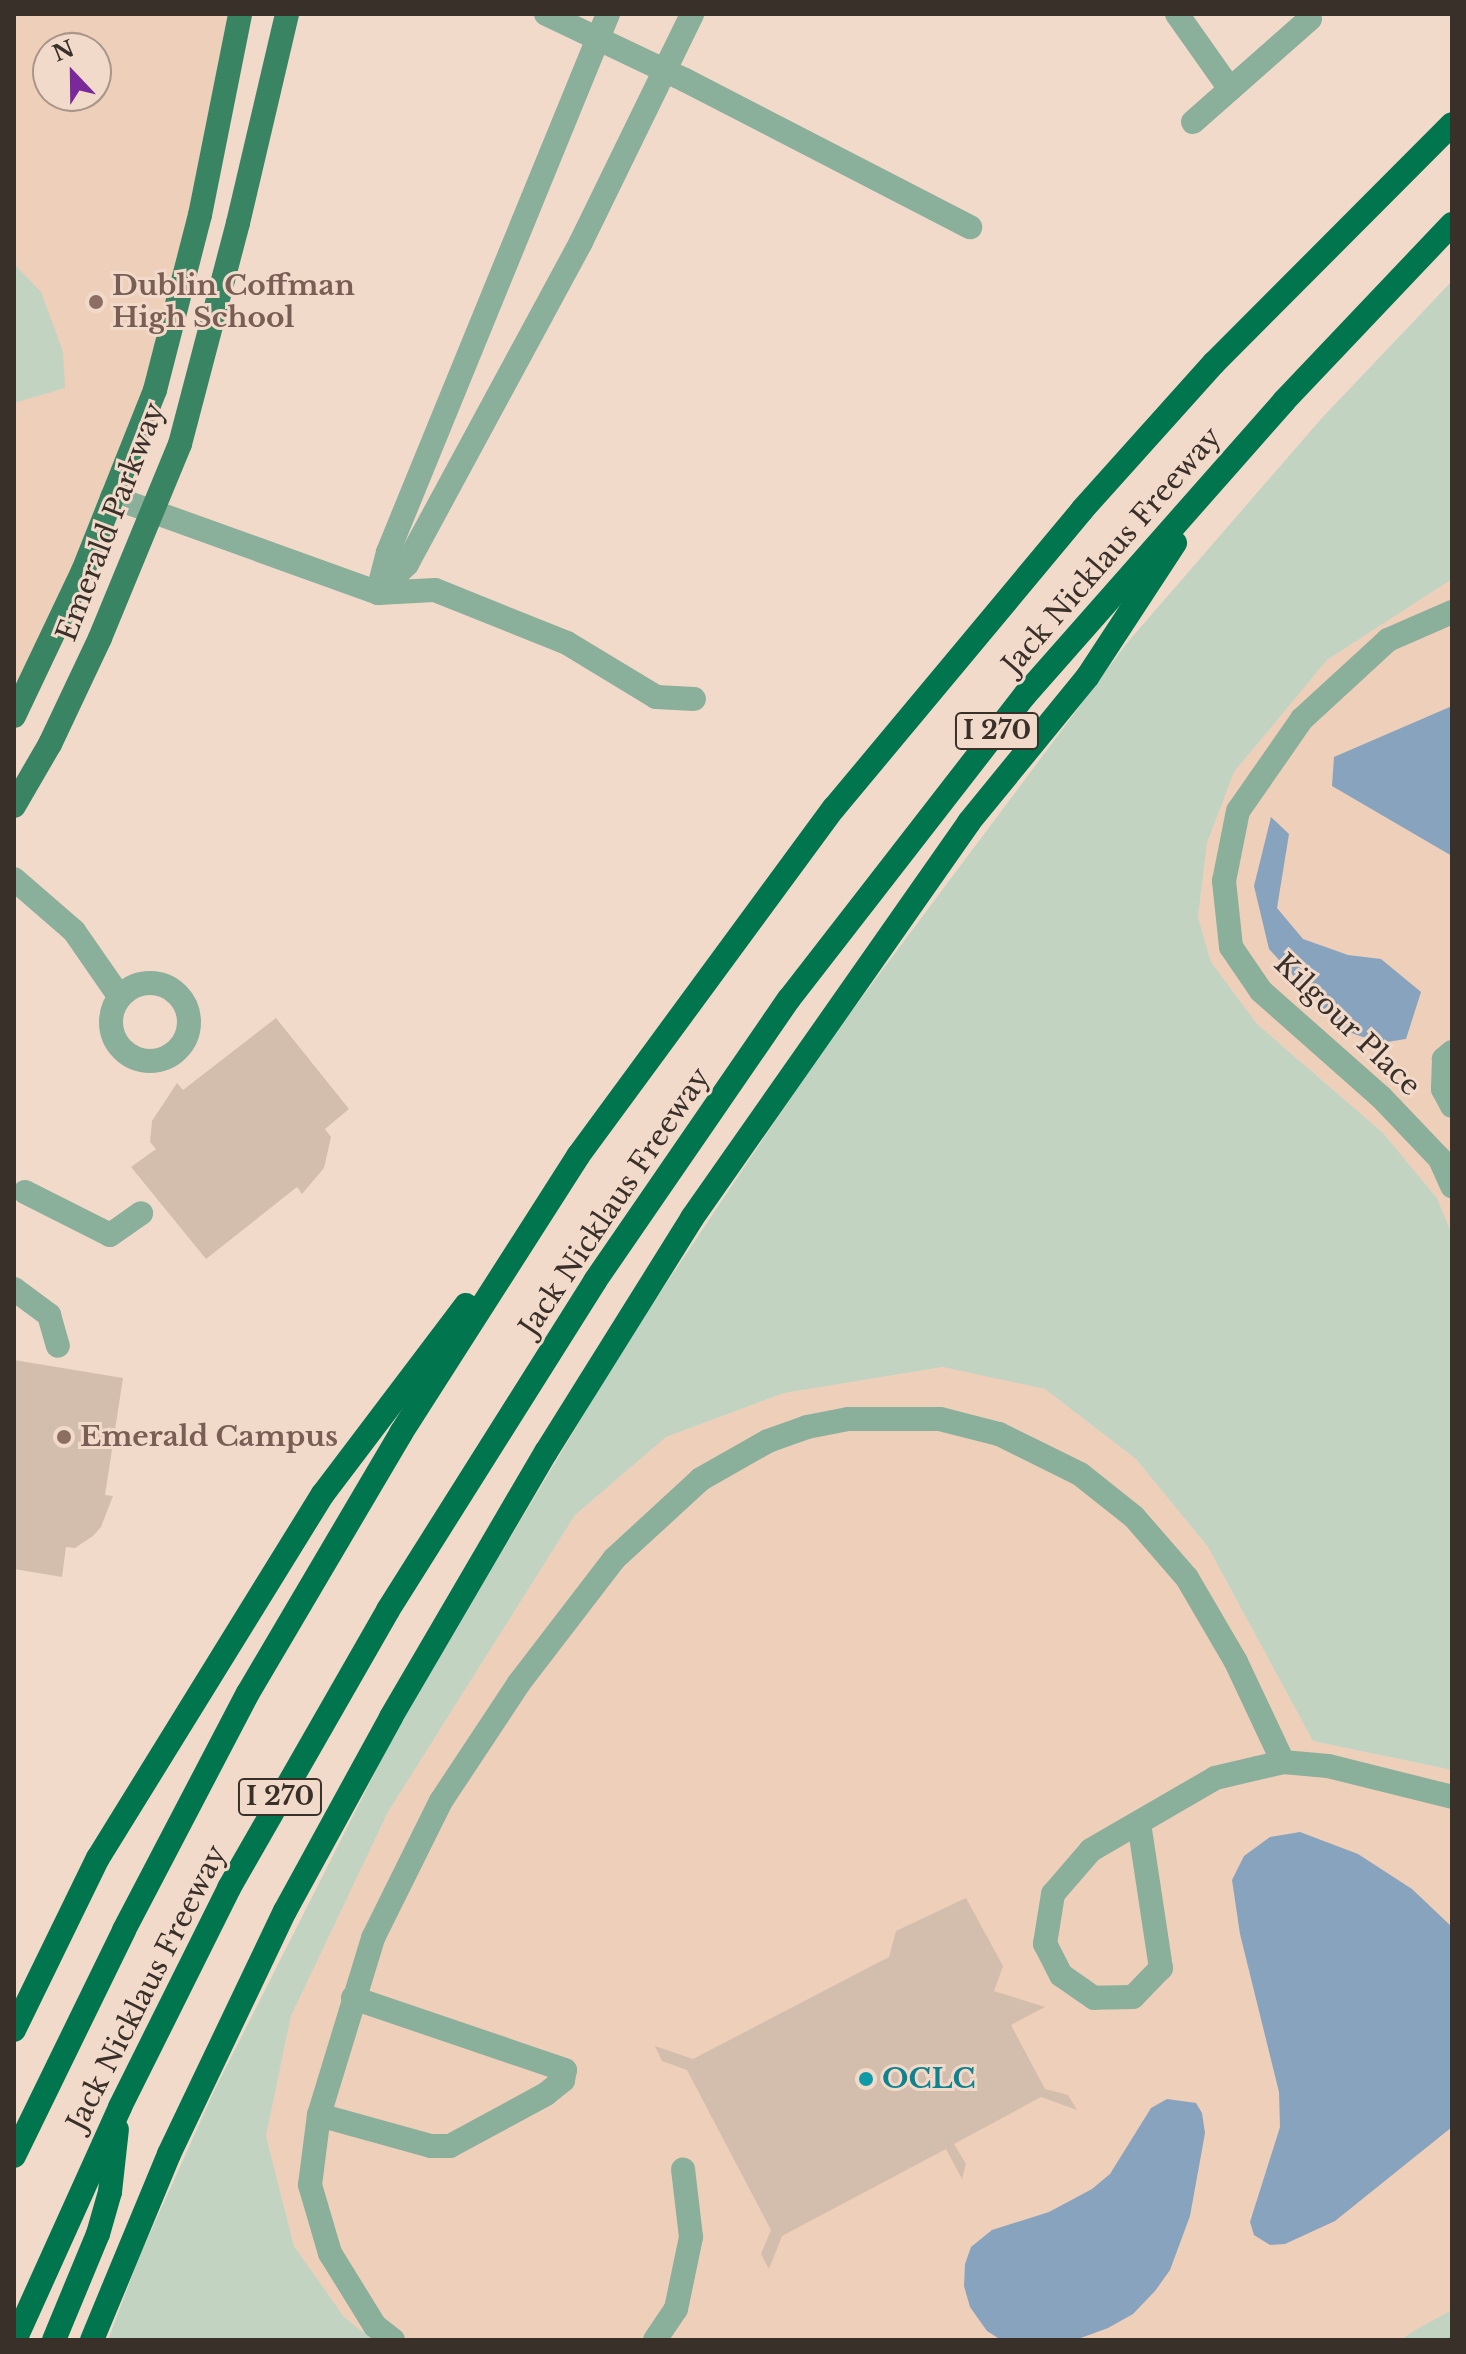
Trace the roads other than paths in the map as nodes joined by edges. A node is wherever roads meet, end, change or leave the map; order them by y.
1 (240, 14) edge
2 (287, 14) edge
3 (546, 14) edge
4 (608, 14) edge
5 (692, 14) edge
6 (1177, 14) edge
7 (1310, 19) dead end
8 (597, 37) junction
9 (662, 69) junction
10 (1230, 89) junction
11 (1193, 122) dead end
12 (1452, 124) edge
13 (1452, 224) edge
14 (970, 227) dead end
15 (1215, 479) junction
16 (112, 497) junction
17 (153, 511) junction
18 (378, 593) junction
19 (1452, 612) edge
20 (694, 699) dead end
21 (14, 716) edge
22 (14, 806) edge
23 (14, 879) edge
24 (119, 996) dead end
25 (1452, 1052) edge
26 (1452, 1106) edge
27 (1446, 1152) edge
28 (578, 1156) junction
29 (1452, 1186) edge
30 (23, 1195) edge
31 (141, 1213) dead end
32 (14, 1289) edge
33 (58, 1346) dead end
34 (1283, 1762) junction
35 (1452, 1797) edge
36 (1139, 1823) junction
37 (353, 1998) junction
38 (14, 2030) edge
39 (120, 2107) junction
40 (319, 2115) junction
41 (14, 2156) edge
42 (683, 2169) dead end
43 (15, 2340) edge
44 (54, 2340) edge
45 (92, 2340) edge
46 (393, 2340) edge
47 (655, 2340) edge

1 - 16 main road, Emerald Parkway
2 - 17 main road, Emerald Parkway
3 - 8 street
4 - 8 street
5 - 9 street
6 - 10 street
7 - 10 street
8 - 9 street
8 - 18 street
9 - 14 street
9 - 18 street
10 - 11 street
12 - 28 highway, Jack Nicklaus Freeway / I 270
13 - 15 highway, Jack Nicklaus Freeway / I 270
15 - 39 highway, Jack Nicklaus Freeway / I 270
15 - 45 highway
16 - 17 street
16 - 21 main road, Emerald Parkway
17 - 18 street
17 - 22 main road, Emerald Parkway
18 - 20 street
19 - 27 street, Kilgour Place
23 - 24 street
25 - 26 street
27 - 29 street, Kilgour Place
28 - 38 highway
28 - 41 highway, Jack Nicklaus Freeway / I 270
30 - 31 street
32 - 33 street
34 - 35 street
34 - 36 street
34 - 37 street
36 - 36 street
37 - 40 street
37 - 40 street
39 - 43 highway, Jack Nicklaus Freeway / I 270
39 - 44 highway
40 - 46 street
42 - 47 street

